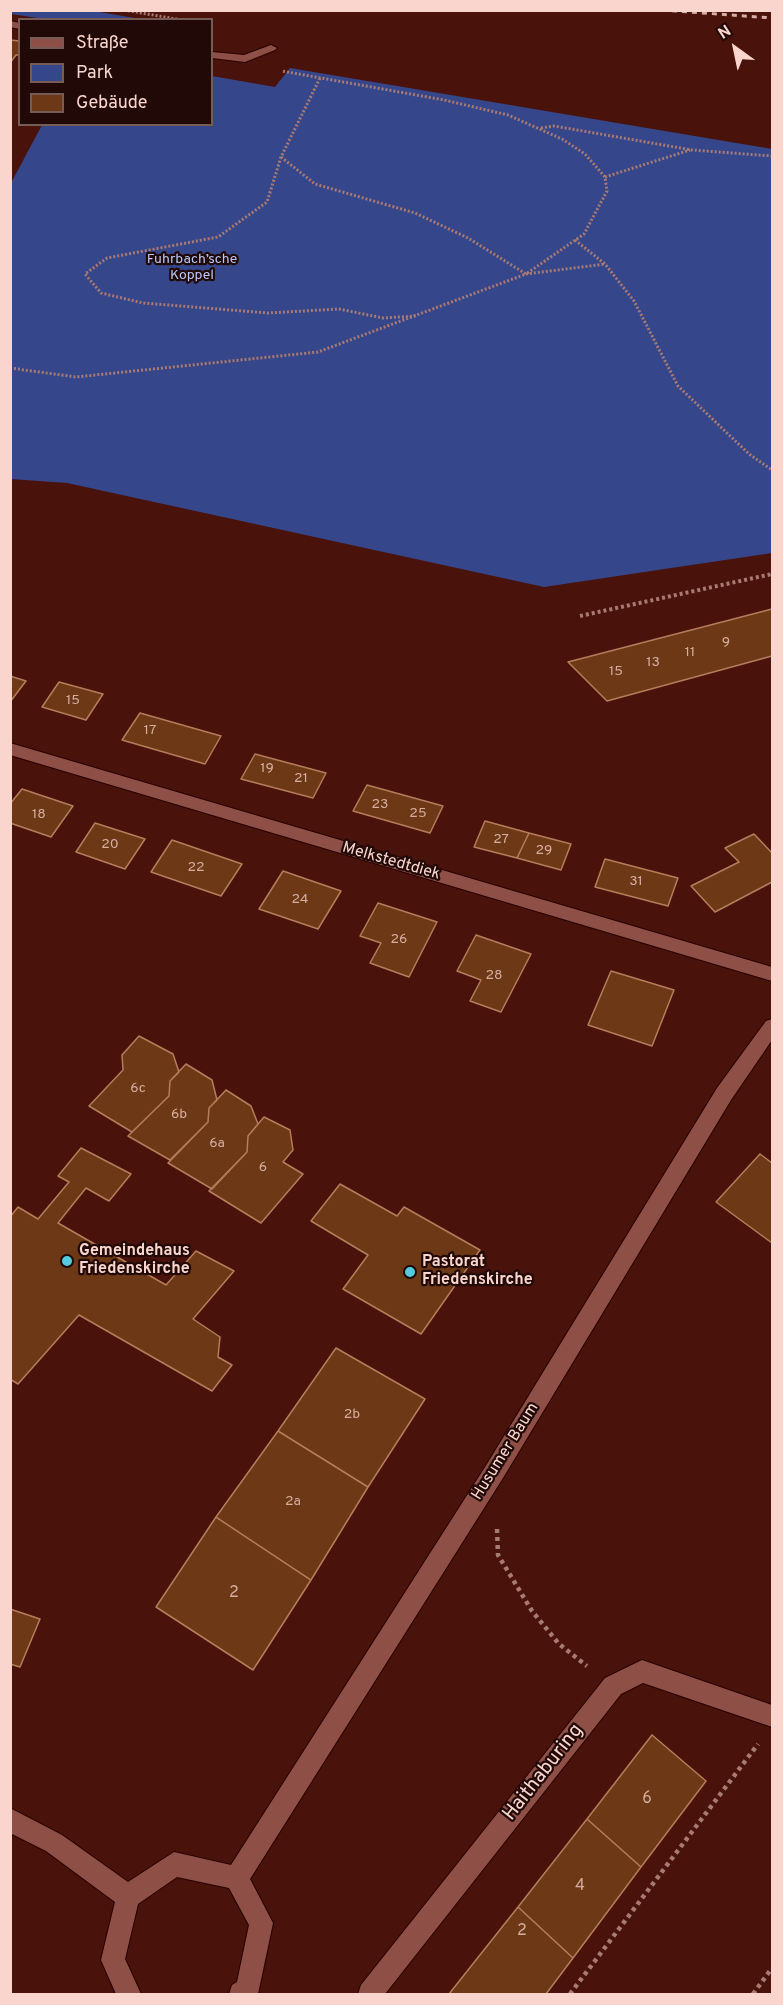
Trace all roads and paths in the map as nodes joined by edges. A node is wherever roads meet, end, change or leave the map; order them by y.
1 (124, 10) edge
2 (170, 18) edge
3 (271, 48) dead end
4 (213, 56) edge
5 (245, 59) junction
6 (320, 78) junction
7 (541, 128) junction
8 (692, 150) junction
9 (772, 156) edge
10 (281, 157) junction
11 (605, 177) junction
12 (575, 240) junction
13 (605, 264) junction
14 (526, 274) junction
15 (417, 316) junction
16 (10, 368) edge
17 (772, 470) edge
18 (772, 574) edge
19 (580, 616) dead end
20 (10, 749) edge
21 (772, 974) edge
22 (772, 1026) edge
23 (498, 1555) dead end
24 (559, 1644) dead end
25 (772, 1716) edge
26 (759, 1743) dead end
27 (10, 1820) edge
28 (236, 1878) junction
29 (128, 1897) junction
30 (772, 1968) edge
31 (249, 1993) edge
32 (129, 1995) edge
33 (370, 1995) edge
34 (570, 1995) edge
35 (753, 1995) edge

1 - 2 path
3 - 5 street
4 - 5 street
5 - 6 path
6 - 7 path
6 - 10 path
7 - 8 path
7 - 11 path
8 - 9 path
8 - 11 path
10 - 14 path
10 - 15 path
11 - 12 path
12 - 13 path
12 - 14 path
13 - 14 path
13 - 17 path
14 - 15 path
15 - 16 path
18 - 19 path
20 - 21 street, Melkstedtdiek
22 - 28 street, Husumer Baum
23 - 24 path
25 - 33 street, Haithaburing
26 - 34 path
27 - 29 street
28 - 29 street
28 - 31 street
29 - 32 street
30 - 35 path

